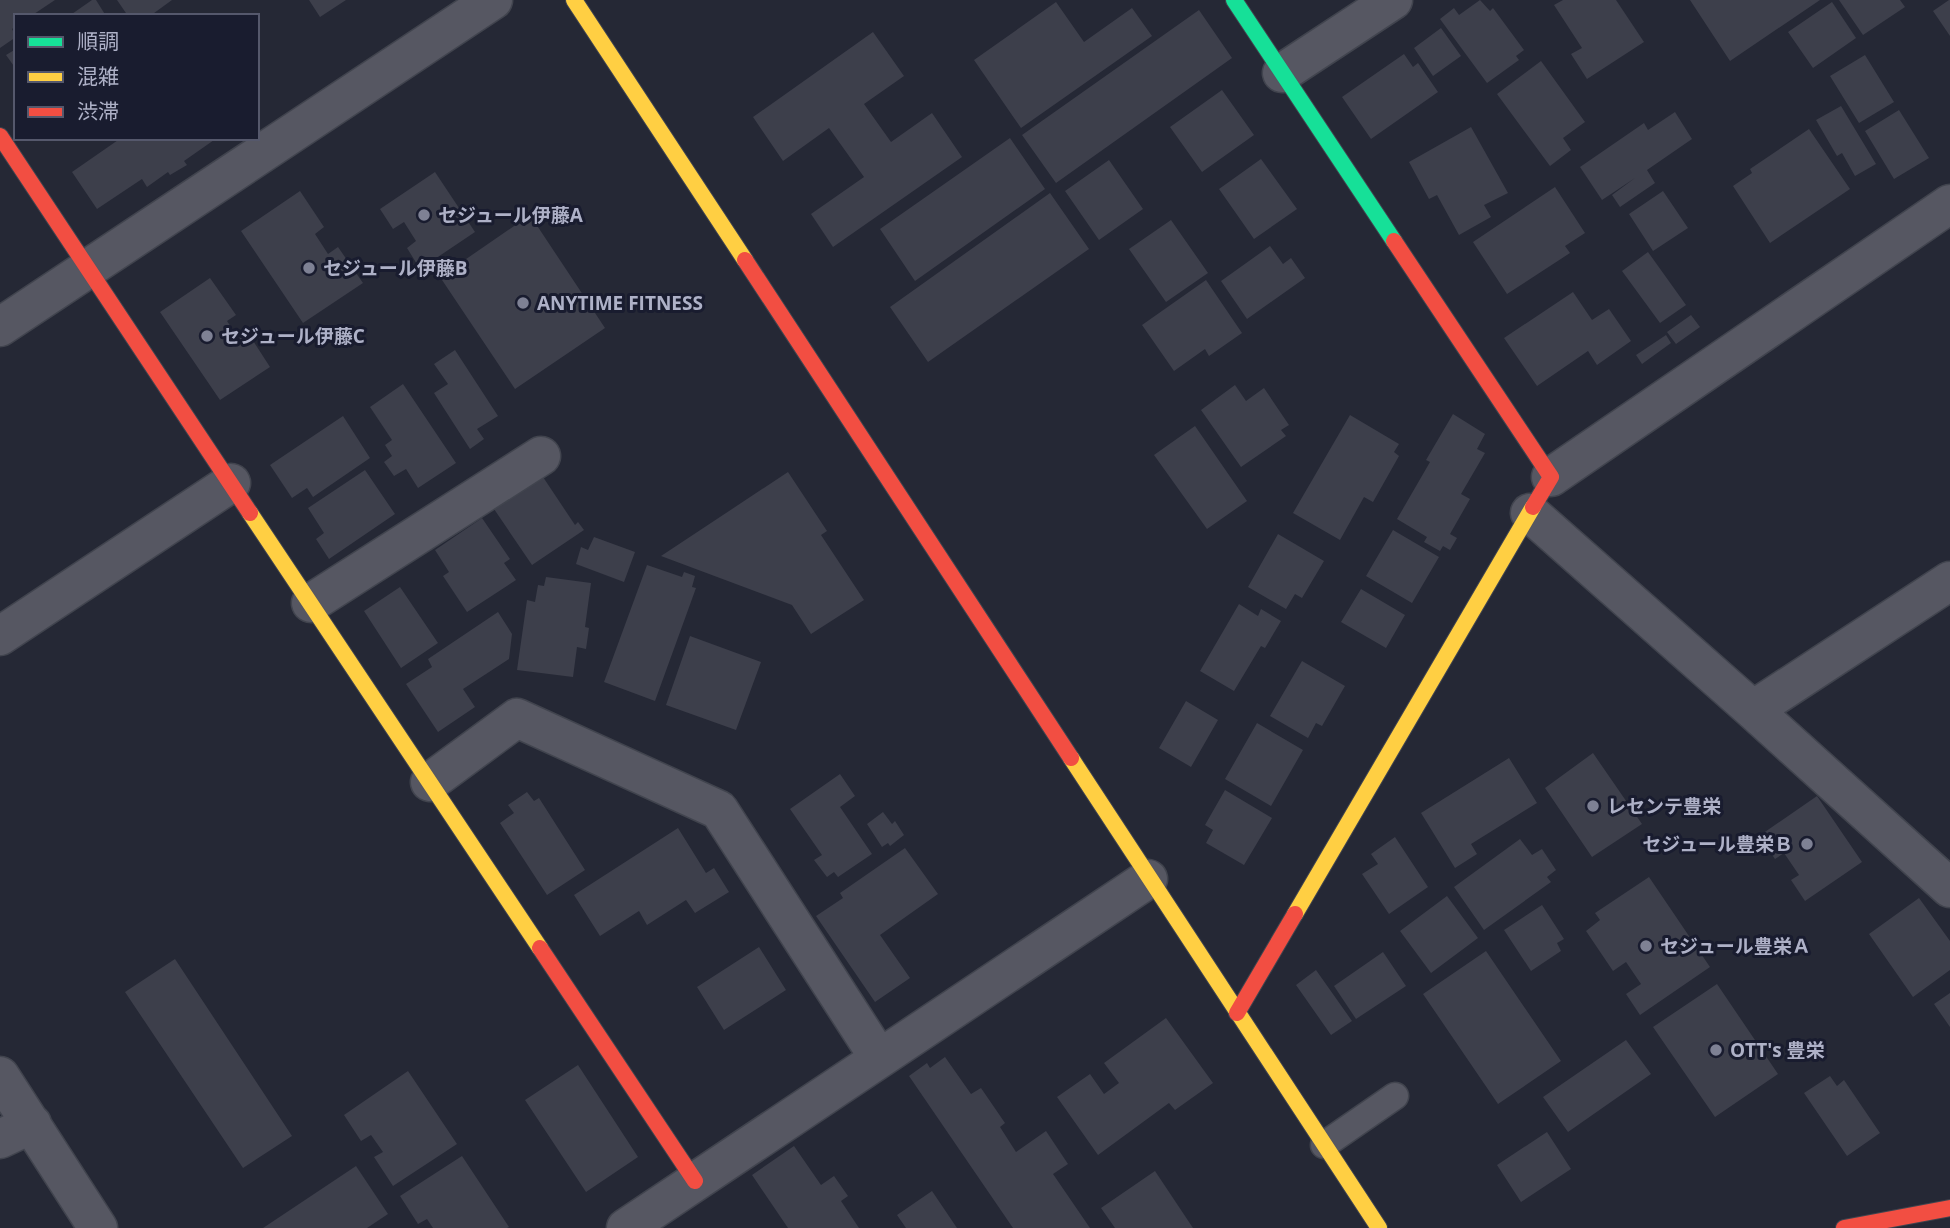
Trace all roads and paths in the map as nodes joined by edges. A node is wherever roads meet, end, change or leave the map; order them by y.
1 (493, 0) edge
2 (574, 0) edge
3 (1234, 0) edge
4 (1393, 0) edge
5 (1282, 73) junction
6 (0, 136) edge
7 (1950, 204) edge
8 (88, 269) junction
9 (0, 327) edge
10 (541, 456) dead end
11 (1551, 477) junction
12 (231, 483) junction
13 (1530, 513) junction
14 (1950, 581) edge
15 (311, 603) junction
16 (0, 636) edge
17 (1753, 710) junction
18 (430, 782) junction
19 (1946, 877) edge
20 (1148, 879) junction
21 (1237, 1013) junction
22 (879, 1058) junction
23 (0, 1076) edge
24 (1395, 1096) dead end
25 (16, 1132) edge
26 (1324, 1145) junction
27 (695, 1181) junction
28 (1950, 1208) edge
29 (98, 1228) edge
30 (626, 1228) edge
31 (1378, 1228) edge
32 (1844, 1228) edge

1 - 8 street
2 - 20 street
3 - 5 street
4 - 5 street
5 - 11 street
6 - 8 street
7 - 11 street
8 - 9 street
8 - 12 street
10 - 15 street
11 - 13 street
12 - 15 street
12 - 16 street
13 - 17 street
13 - 21 street
14 - 17 street
15 - 18 street
17 - 19 street
18 - 22 street
18 - 27 street
20 - 21 street
20 - 22 street
21 - 26 street
22 - 27 street
23 - 25 street
24 - 26 lane
25 - 29 street
26 - 31 street
27 - 30 street
28 - 32 street

